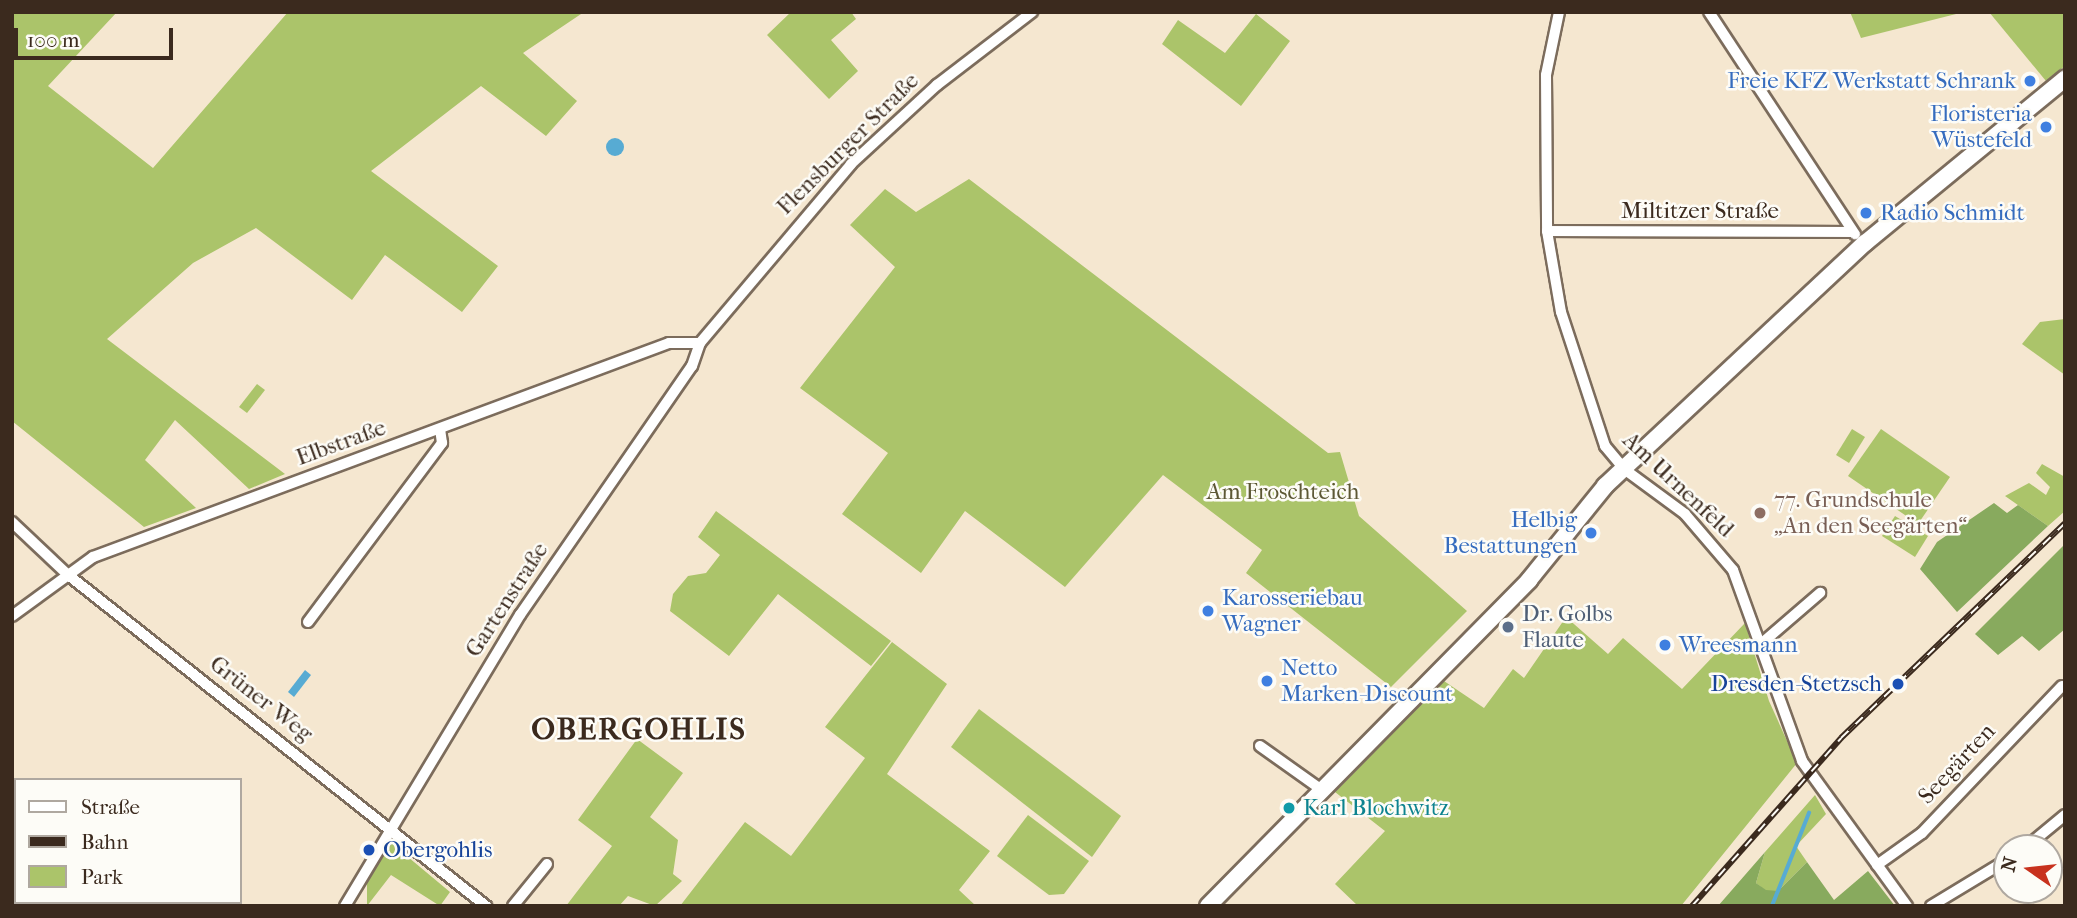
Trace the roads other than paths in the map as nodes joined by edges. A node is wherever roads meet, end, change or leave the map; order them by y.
1 (1032, 12) edge
2 (1559, 12) edge
3 (1709, 12) edge
4 (2065, 79) edge
5 (1547, 231) junction
6 (1852, 232) junction
7 (1865, 243) junction
8 (714, 326) joint
9 (700, 343) junction
10 (440, 429) junction
11 (1624, 469) junction
12 (12, 522) edge
13 (67, 574) junction
14 (1820, 593) dead end
15 (12, 616) edge
16 (309, 622) dead end
17 (1762, 643) junction
18 (2062, 686) dead end
19 (1261, 746) dead end
20 (1322, 790) junction
21 (2065, 815) edge
22 (389, 827) junction
23 (2042, 834) edge
24 (547, 864) dead end
25 (1877, 865) junction
26 (1993, 868) edge
27 (345, 906) edge
28 (486, 906) edge
29 (513, 906) edge
30 (1208, 906) edge
31 (1907, 906) edge
32 (1931, 906) edge

1 - 8 street, Flensburger Straße
2 - 5 street, Am Urnenfeld
3 - 6 street
4 - 7 main road
5 - 6 street, Miltitzer Straße
5 - 11 street, Am Urnenfeld
6 - 7 street
7 - 11 main road
8 - 9 street, Gartenstraße
9 - 10 street, Elbstraße
9 - 22 street, Gartenstraße
10 - 13 street, Elbstraße
10 - 16 street
11 - 17 street, Am Urnenfeld
11 - 20 main road
12 - 13 street, Grüner Weg
13 - 15 street, Elbstraße
13 - 22 street, Grüner Weg
14 - 17 street
17 - 25 street, Am Urnenfeld
18 - 25 street, Seegärten
19 - 20 street
20 - 30 main road
21 - 23 street
22 - 27 street, Gartenstraße
22 - 28 street, Grüner Weg
24 - 29 street
25 - 31 street, Am Urnenfeld
26 - 32 street

